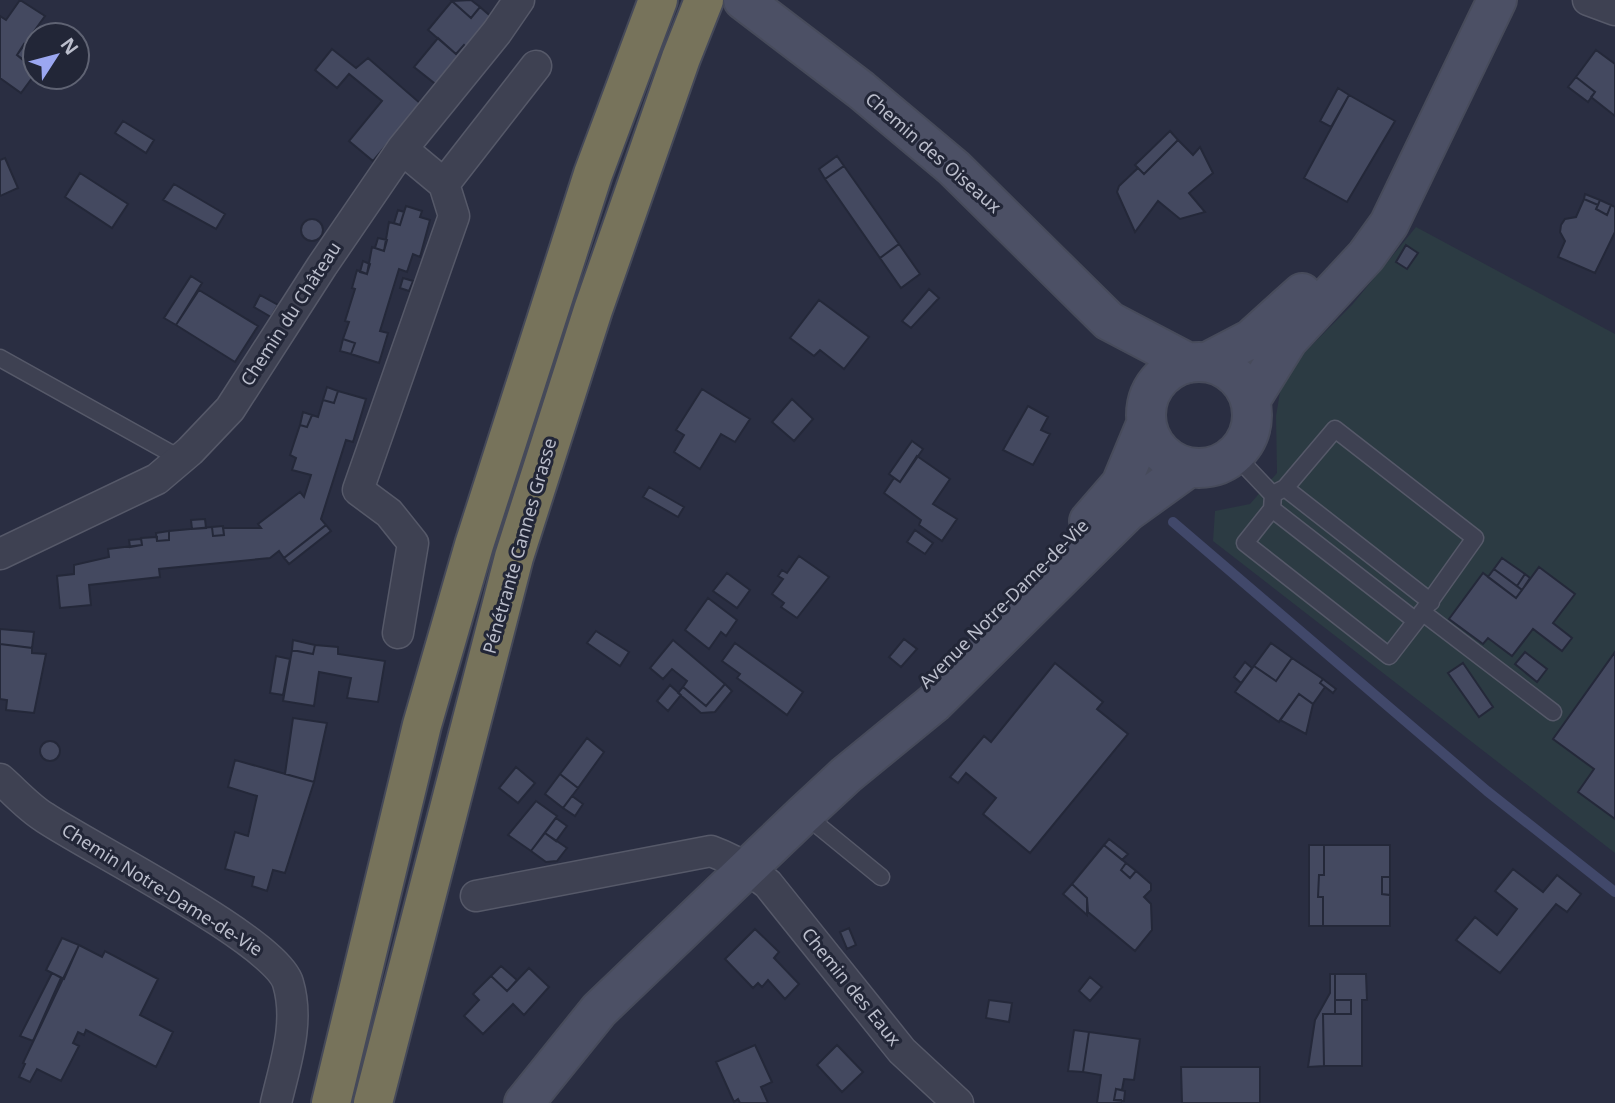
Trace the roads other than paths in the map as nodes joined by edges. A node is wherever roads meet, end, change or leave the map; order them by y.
1 (519, 0) edge
2 (658, 0) edge
3 (704, 0) edge
4 (743, 0) edge
5 (1497, 0) edge
6 (1588, 0) edge
7 (1615, 10) edge
8 (536, 66) dead end
9 (402, 149) junction
10 (1409, 179) junction
11 (444, 184) junction
12 (1109, 321) junction
13 (0, 358) edge
14 (1198, 363) junction
15 (1250, 401) junction
16 (1147, 413) junction
17 (1235, 455) junction
18 (181, 459) junction
19 (1188, 468) junction
20 (1277, 497) junction
21 (0, 554) edge
22 (1423, 612) junction
23 (398, 633) dead end
24 (1553, 712) dead end
25 (845, 775) junction
26 (0, 779) edge
27 (804, 814) junction
28 (748, 868) junction
29 (881, 877) dead end
30 (476, 896) dead end
31 (276, 1103) edge
32 (331, 1103) edge
33 (373, 1103) edge
34 (524, 1103) edge
35 (958, 1103) edge

1 - 9 street, Chemin du Château
2 - 32 highway
3 - 33 highway, Pénétrante Cannes Grasse
4 - 12 main road, Chemin des Oiseaux
5 - 10 main road
6 - 7 street
8 - 11 street
9 - 11 street
9 - 18 street, Chemin du Château
10 - 14 main road
10 - 15 main road
11 - 23 street
12 - 14 main road, Chemin des Oiseaux
12 - 16 main road, Chemin des Oiseaux
13 - 18 lane
14 - 15 main road
14 - 16 main road
15 - 17 main road
16 - 19 main road
16 - 25 main road, Avenue Notre-Dame-de-Vie
17 - 19 main road
17 - 20 lane
18 - 21 street, Chemin du Château
19 - 25 main road, Avenue Notre-Dame-de-Vie
20 - 22 lane
20 - 22 lane
20 - 22 lane
20 - 22 lane
22 - 24 lane
25 - 27 main road, Avenue Notre-Dame-de-Vie
26 - 31 street, Chemin Notre-Dame-de-Vie
27 - 28 main road, Avenue Notre-Dame-de-Vie
27 - 29 lane
28 - 30 street, Chemin des Eaux
28 - 34 main road, Avenue Notre-Dame-de-Vie
28 - 35 street, Chemin des Eaux

